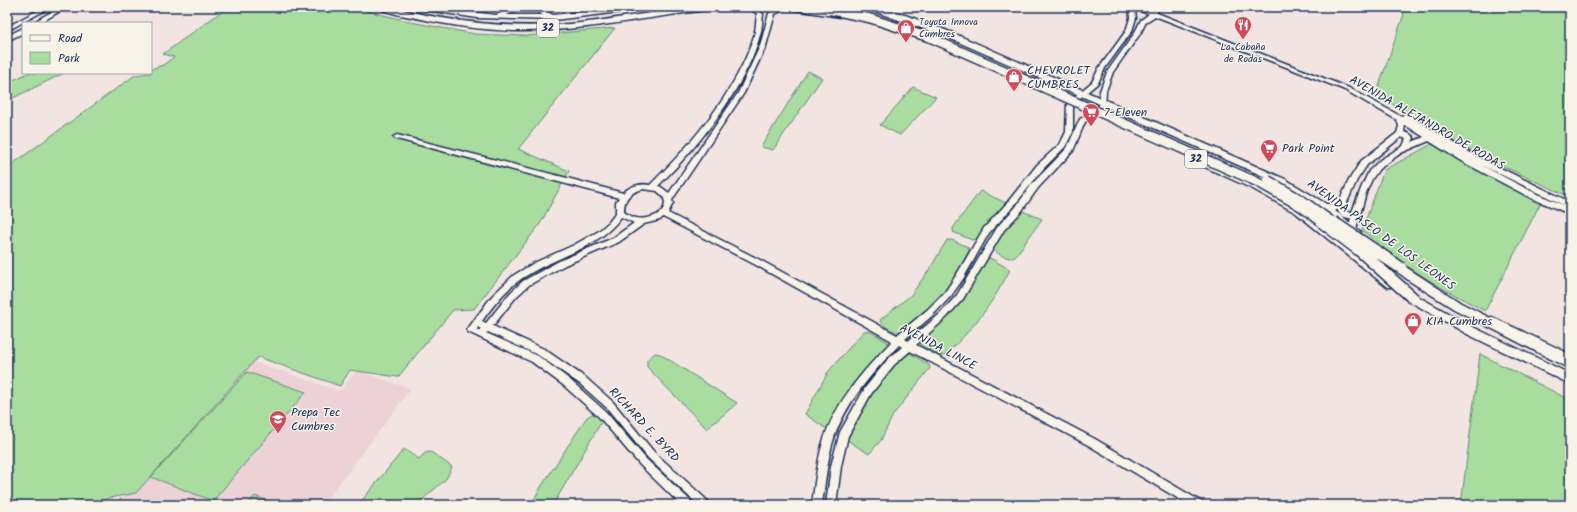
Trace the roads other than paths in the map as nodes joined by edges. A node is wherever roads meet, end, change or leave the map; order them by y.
1 (48, 7) edge
2 (64, 7) edge
3 (382, 7) edge
4 (420, 7) edge
5 (523, 7) edge
6 (541, 7) edge
7 (645, 7) edge
8 (715, 7) edge
9 (752, 7) edge
10 (788, 7) edge
11 (850, 7) edge
12 (866, 7) edge
13 (1132, 7) edge
14 (1136, 7) edge
15 (1148, 7) edge
16 (803, 9) junction
17 (1155, 10) edge
18 (607, 12) junction
19 (760, 13) junction
20 (772, 13) junction
21 (492, 18) junction
22 (556, 18) junction
23 (37, 22) edge
24 (7, 29) edge
25 (528, 29) junction
26 (22, 31) edge
27 (7, 39) edge
28 (1302, 65) junction
29 (1291, 66) junction
30 (1063, 85) junction
31 (1081, 93) junction
32 (1050, 94) junction
33 (1070, 103) junction
34 (1104, 103) junction
35 (716, 112) junction
36 (1094, 114) junction
37 (1128, 114) junction
38 (727, 115) junction
39 (1400, 119) junction
40 (1114, 122) junction
41 (1416, 122) junction
42 (1418, 131) junction
43 (1400, 134) junction
44 (397, 137) dead end
45 (1430, 138) junction
46 (1410, 140) junction
47 (1404, 149) junction
48 (1370, 177) junction
49 (1351, 183) junction
50 (652, 187) junction
51 (623, 196) junction
52 (669, 198) junction
53 (1361, 200) junction
54 (1570, 205) edge
55 (1341, 207) junction
56 (1325, 208) junction
57 (1570, 211) edge
58 (620, 213) junction
59 (664, 214) junction
60 (1355, 215) junction
61 (641, 222) junction
62 (1352, 229) junction
63 (1400, 268) junction
64 (1414, 299) junction
65 (1461, 307) junction
66 (485, 330) junction
67 (898, 340) junction
68 (909, 346) junction
69 (1502, 347) junction
70 (1570, 358) edge
71 (1570, 364) edge
72 (1570, 379) edge
73 (1570, 384) edge
74 (610, 405) junction
75 (603, 415) junction
76 (828, 445) junction
77 (840, 449) junction
78 (688, 505) edge
79 (705, 505) edge
80 (817, 505) edge
81 (831, 505) edge
82 (1198, 505) edge

1 - 24 street
2 - 23 street
3 - 25 main road, 32
4 - 21 main road, 32
5 - 21 main road
6 - 22 main road
7 - 18 main road, 32
8 - 25 main road, 32
9 - 19 street
10 - 16 main road, 32
10 - 20 street
11 - 63 main road, bridge
12 - 30 main road, AVENIDA PASEO DE LOS LEONES / 32
13 - 31 street
14 - 17 street, AVENIDA ALEJANDRO DE RODAS
15 - 17 street, AVENIDA ALEJANDRO DE RODAS
16 - 32 main road, 32
16 - 64 main road, bridge
17 - 28 street, AVENIDA ALEJANDRO DE RODAS
17 - 29 street, AVENIDA ALEJANDRO DE RODAS
17 - 34 street
18 - 22 main road, 32
18 - 25 main road
19 - 20 street
19 - 35 street
20 - 38 street
21 - 22 main road, 32
26 - 27 street
28 - 29 street
28 - 41 street, AVENIDA ALEJANDRO DE RODAS
29 - 39 street, AVENIDA ALEJANDRO DE RODAS
30 - 31 main road, AVENIDA PASEO DE LOS LEONES / 32
30 - 32 main road
31 - 33 street
31 - 34 main road, AVENIDA PASEO DE LOS LEONES / 32
32 - 33 main road, 32
33 - 36 main road, 32
33 - 67 street
34 - 36 street
34 - 37 main road, AVENIDA PASEO DE LOS LEONES / 32
35 - 38 street
35 - 50 street
36 - 40 main road, 32
36 - 68 street
37 - 40 main road
37 - 56 main road, AVENIDA PASEO DE LOS LEONES / 32
38 - 52 street
39 - 42 street, AVENIDA ALEJANDRO DE RODAS
39 - 43 street
40 - 64 main road, 32
41 - 42 street
41 - 54 street, AVENIDA ALEJANDRO DE RODAS
42 - 45 street, AVENIDA ALEJANDRO DE RODAS
42 - 46 street
43 - 46 street
43 - 49 street
44 - 51 street
45 - 47 street
45 - 57 street, AVENIDA ALEJANDRO DE RODAS
46 - 47 street
47 - 48 street
48 - 49 street
48 - 53 street
49 - 53 street
49 - 55 street
50 - 51 street
50 - 52 street
51 - 58 street
52 - 59 street
53 - 60 street
55 - 56 street
55 - 60 street
56 - 62 main road, AVENIDA PASEO DE LOS LEONES / 32
58 - 61 street
58 - 66 street, RICHARD E. BYRD
59 - 61 street
59 - 67 street, AVENIDA LINCE
60 - 62 street
61 - 66 street
62 - 63 main road, AVENIDA PASEO DE LOS LEONES / 32
63 - 65 main road, AVENIDA PASEO DE LOS LEONES / 32
64 - 69 main road, 32
65 - 70 street, AVENIDA PASEO DE LOS LEONES
65 - 71 main road, AVENIDA PASEO DE LOS LEONES / 32
66 - 74 street, RICHARD E. BYRD
66 - 75 street, RICHARD E. BYRD
67 - 68 street, AVENIDA LINCE
67 - 76 street
68 - 77 street
68 - 82 street, AVENIDA LINCE
69 - 72 main road, 32
69 - 73 street
74 - 75 street
74 - 79 street, RICHARD E. BYRD
75 - 78 street, RICHARD E. BYRD
76 - 77 street
76 - 80 street
77 - 81 street

